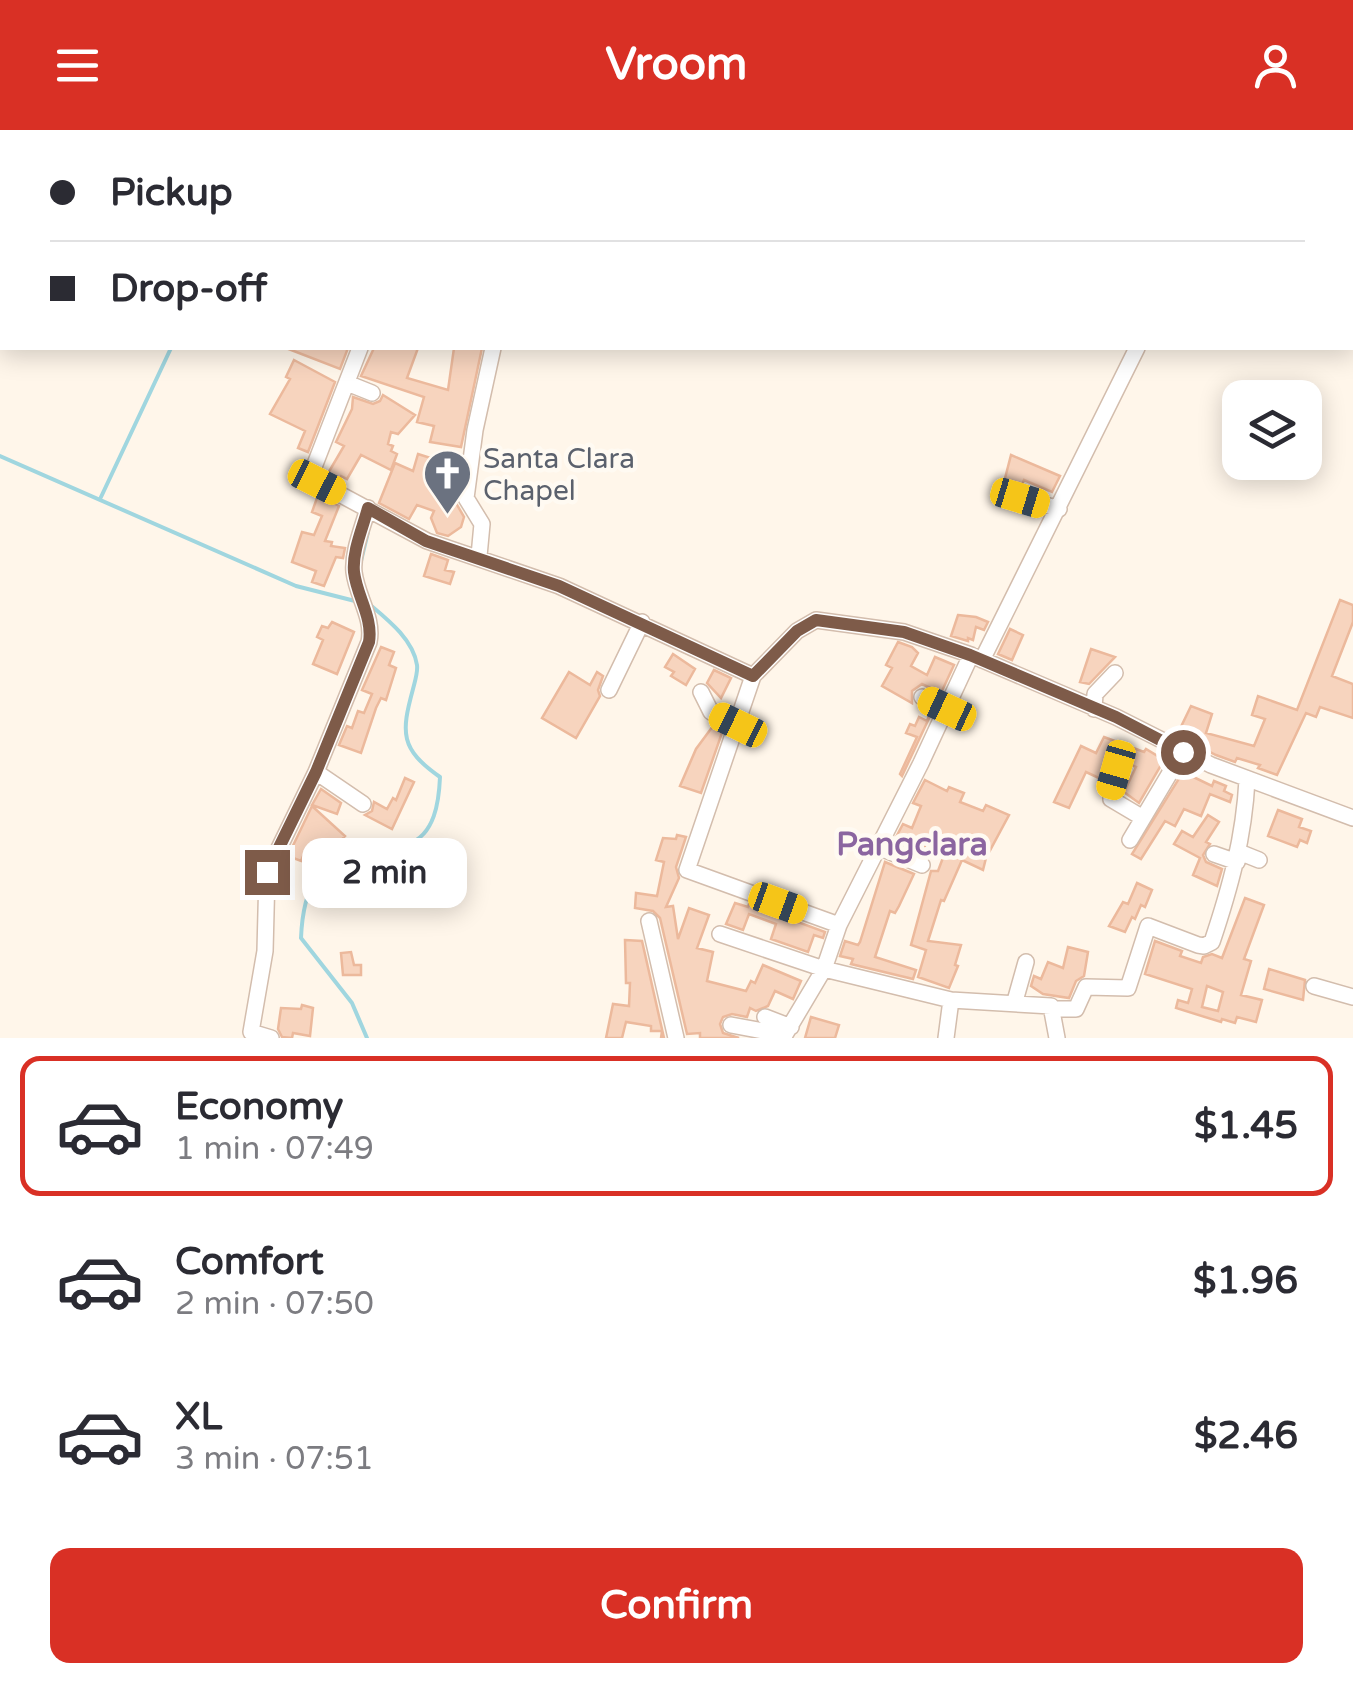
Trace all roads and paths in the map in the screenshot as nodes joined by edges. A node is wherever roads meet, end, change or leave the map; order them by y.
1 (359, 350) edge
2 (493, 350) edge
3 (1136, 350) edge
4 (347, 383) junction
5 (372, 393) dead end
6 (1020, 498) dead end
7 (368, 508) junction
8 (1059, 509) junction
9 (479, 556) junction
10 (642, 622) junction
11 (976, 657) junction
12 (1115, 673) dead end
13 (753, 676) junction
14 (609, 690) dead end
15 (701, 692) dead end
16 (922, 697) dead end
17 (947, 709) junction
18 (1094, 709) junction
19 (738, 725) junction
20 (1183, 752) junction
21 (1116, 770) dead end
22 (316, 772) junction
23 (1246, 780) junction
24 (363, 804) dead end
25 (1143, 818) junction
26 (1353, 818) edge
27 (1130, 840) dead end
28 (878, 847) junction
29 (1214, 854) dead end
30 (1238, 857) junction
31 (1259, 860) dead end
32 (922, 865) dead end
33 (649, 921) dead end
34 (840, 925) junction
35 (720, 934) dead end
36 (1026, 962) dead end
37 (824, 968) junction
38 (1314, 986) dead end
39 (1353, 996) edge
40 (951, 1000) junction
41 (1015, 1002) junction
42 (1053, 1009) junction
43 (765, 1017) dead end
44 (731, 1025) dead end
45 (786, 1033) edge
46 (271, 1038) edge
47 (676, 1038) edge
48 (946, 1038) edge
49 (1057, 1038) edge

1 - 4 street
2 - 9 street
3 - 8 street
4 - 5 street
4 - 7 street
6 - 8 street
7 - 9 street
7 - 22 street
8 - 11 street
9 - 10 street
10 - 13 street
10 - 14 street
11 - 13 street
11 - 17 street
11 - 18 street
12 - 18 street
13 - 19 street
15 - 19 street
16 - 17 street
17 - 28 street
18 - 20 street
19 - 34 street
20 - 23 street
20 - 25 street
21 - 25 street
22 - 24 street
22 - 46 street
23 - 26 street
23 - 30 street
25 - 27 street
28 - 32 street
28 - 34 street
29 - 30 street
30 - 31 street
30 - 42 street
33 - 47 street
34 - 37 street
35 - 37 street
36 - 41 street
37 - 40 street
37 - 45 street
38 - 39 street
40 - 41 street
40 - 48 street
41 - 42 street
42 - 49 street
43 - 45 street
44 - 45 street

